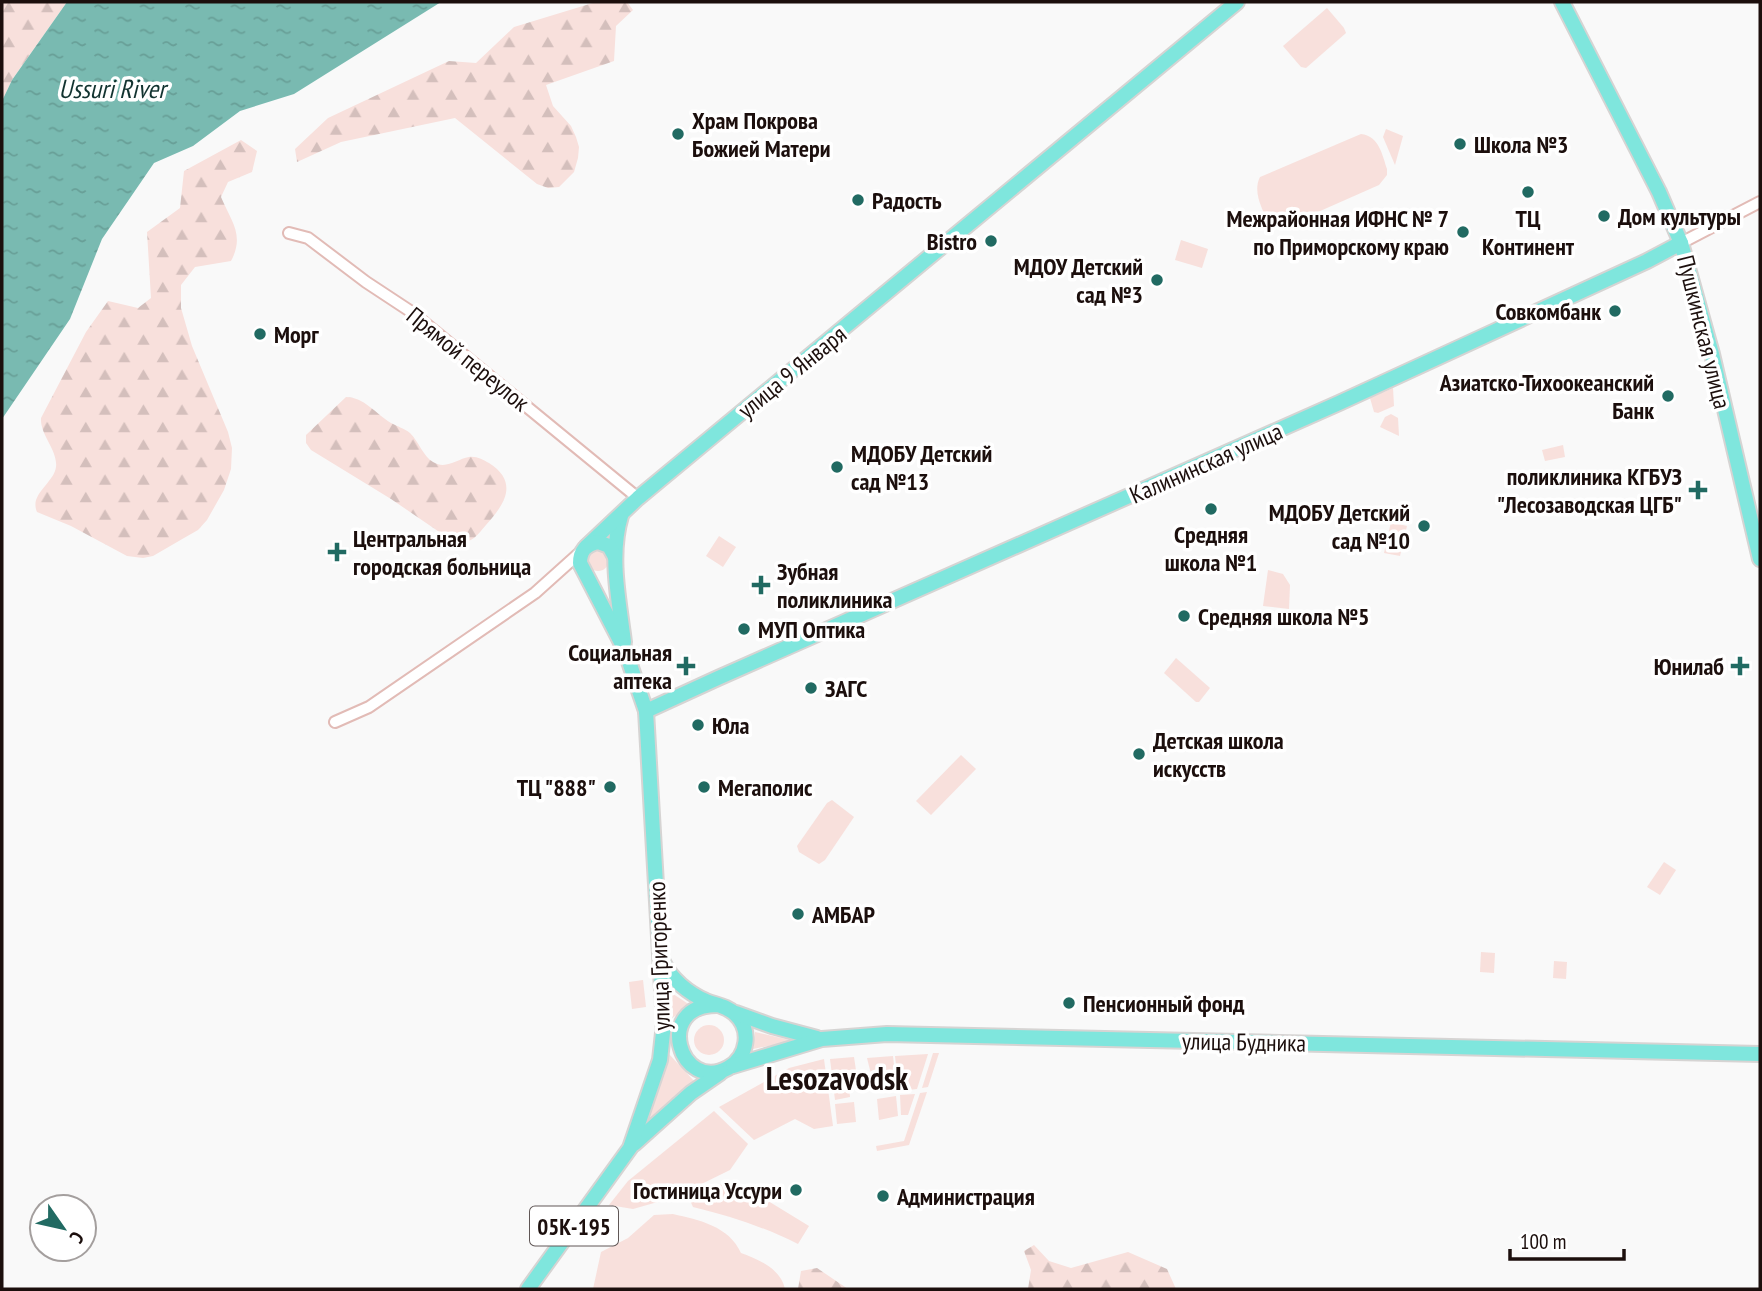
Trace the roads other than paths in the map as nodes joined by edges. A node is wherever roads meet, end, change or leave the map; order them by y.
1 (1237, 2) edge
2 (1562, 2) edge
3 (1760, 202) edge
4 (289, 233) dead end
5 (1681, 243) junction
6 (638, 498) junction
7 (621, 515) junction
8 (586, 547) junction
9 (1760, 559) edge
10 (615, 560) junction
11 (585, 573) junction
12 (555, 577) junction
13 (625, 650) junction
14 (646, 711) junction
15 (335, 722) dead end
16 (662, 958) junction
17 (724, 1008) junction
18 (664, 1018) junction
19 (678, 1035) junction
20 (822, 1039) junction
21 (1760, 1054) edge
22 (660, 1060) junction
23 (728, 1069) junction
24 (630, 1148) junction
25 (528, 1289) edge

1 - 6 main road, улица 9 Января
2 - 5 main road, Пушкинская улица
3 - 5 street, Калининская улица
4 - 6 street, Прямой переулок
5 - 9 main road, Пушкинская улица
5 - 14 main road, Калининская улица
6 - 7 main road, улица 9 Января
7 - 8 main road, улица 9 Января
7 - 10 main road
8 - 10 main road
8 - 11 main road
8 - 12 street, улица 9 Января
10 - 11 main road
10 - 13 main road
11 - 12 street
11 - 13 main road
12 - 15 street, улица 9 Января
13 - 14 main road, улица Григоренко
14 - 16 main road, улица Григоренко
16 - 17 main road
16 - 18 main road, улица Григоренко
17 - 19 main road
17 - 20 main road
17 - 23 main road
18 - 19 main road
18 - 22 main road, улица Григоренко
19 - 22 main road
19 - 23 main road
20 - 21 main road, улица Будника
20 - 23 main road, улица Будника
22 - 24 main road, улица Григоренко
23 - 24 main road, улица Будника
24 - 25 main road, улица Григоренко / 05К-195

